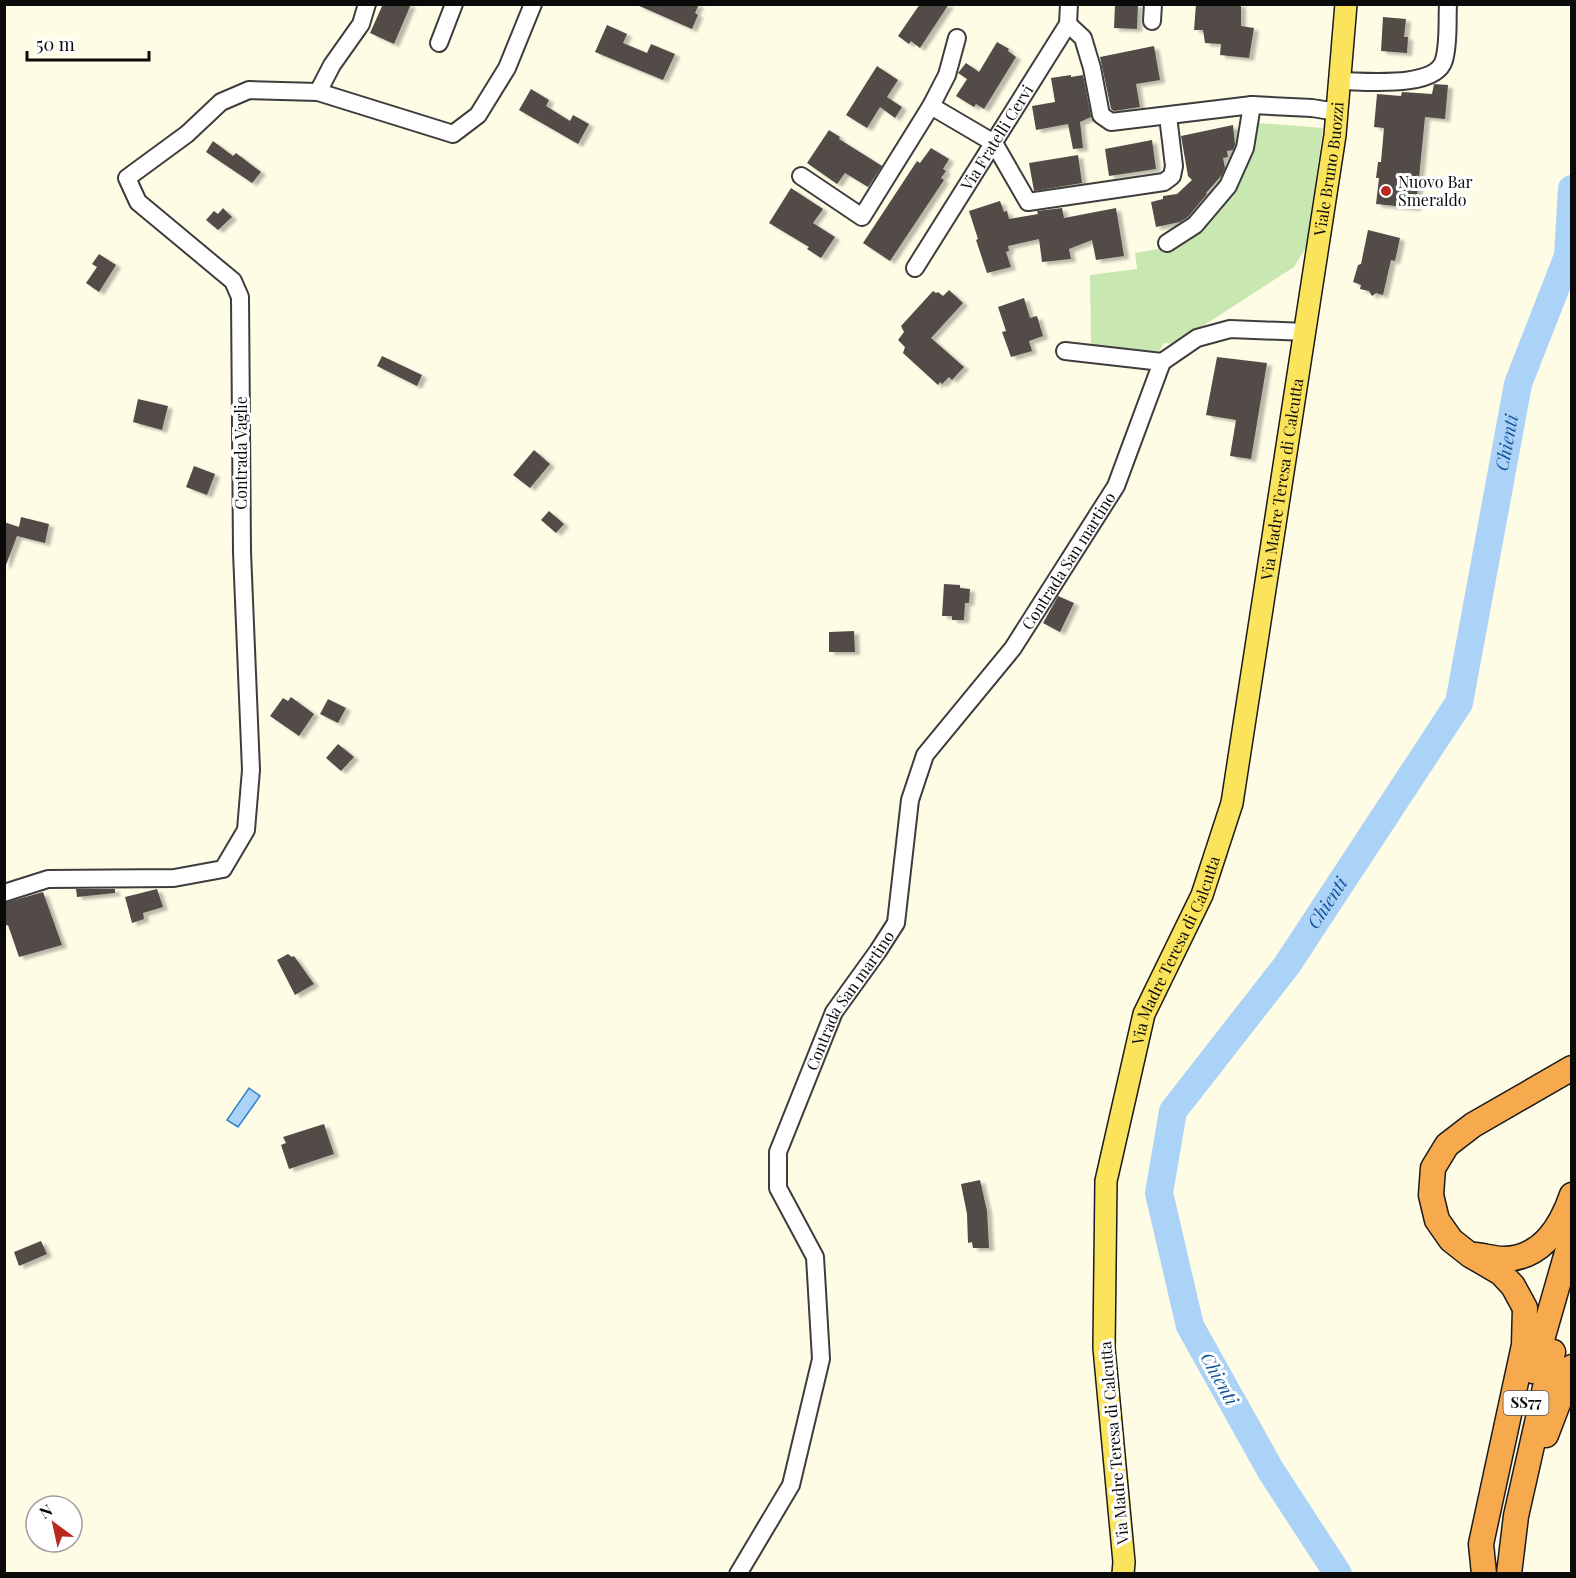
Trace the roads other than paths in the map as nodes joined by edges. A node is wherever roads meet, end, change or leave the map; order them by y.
1 (368, 4) edge
2 (454, 4) edge
3 (533, 4) edge
4 (1069, 4) edge
5 (1346, 4) edge
6 (1448, 4) edge
7 (1068, 24) junction
8 (957, 38) dead end
9 (439, 43) dead end
10 (1340, 81) junction
11 (318, 92) junction
12 (1251, 105) junction
13 (931, 106) junction
14 (1337, 112) junction
15 (1168, 116) junction
16 (994, 143) junction
17 (801, 176) dead end
18 (1167, 243) dead end
19 (915, 268) dead end
20 (1306, 332) junction
21 (1065, 351) dead end
22 (1162, 362) junction
23 (4, 893) edge
24 (1572, 1068) edge
25 (1572, 1194) edge
26 (1572, 1235) edge
27 (1470, 1255) junction
28 (1572, 1289) edge
29 (1572, 1367) edge
30 (1516, 1516) junction
31 (738, 1574) edge
32 (1124, 1574) edge
33 (1484, 1574) edge
34 (1490, 1574) edge
35 (1509, 1574) edge

1 - 11 street
2 - 9 street
3 - 11 street
4 - 7 street, Via Fratelli Cervi
5 - 10 main road, Viale Bruno Buozzi
6 - 10 street
7 - 15 street
7 - 16 street, Via Fratelli Cervi
8 - 13 street
10 - 14 main road, Viale Bruno Buozzi
11 - 23 street, Contrada Vaglie
12 - 14 street
12 - 15 street
12 - 18 street
13 - 16 street
13 - 17 street
14 - 20 main road, Viale Bruno Buozzi
15 - 16 street
16 - 19 street, Via Fratelli Cervi
20 - 22 street
20 - 32 main road, Via Madre Teresa di Calcutta
21 - 22 street
22 - 31 street, Contrada San martino
24 - 27 highway
25 - 27 highway
26 - 34 highway, SS77
27 - 33 highway
28 - 30 highway, SS77
29 - 30 highway
30 - 35 highway, SS77

